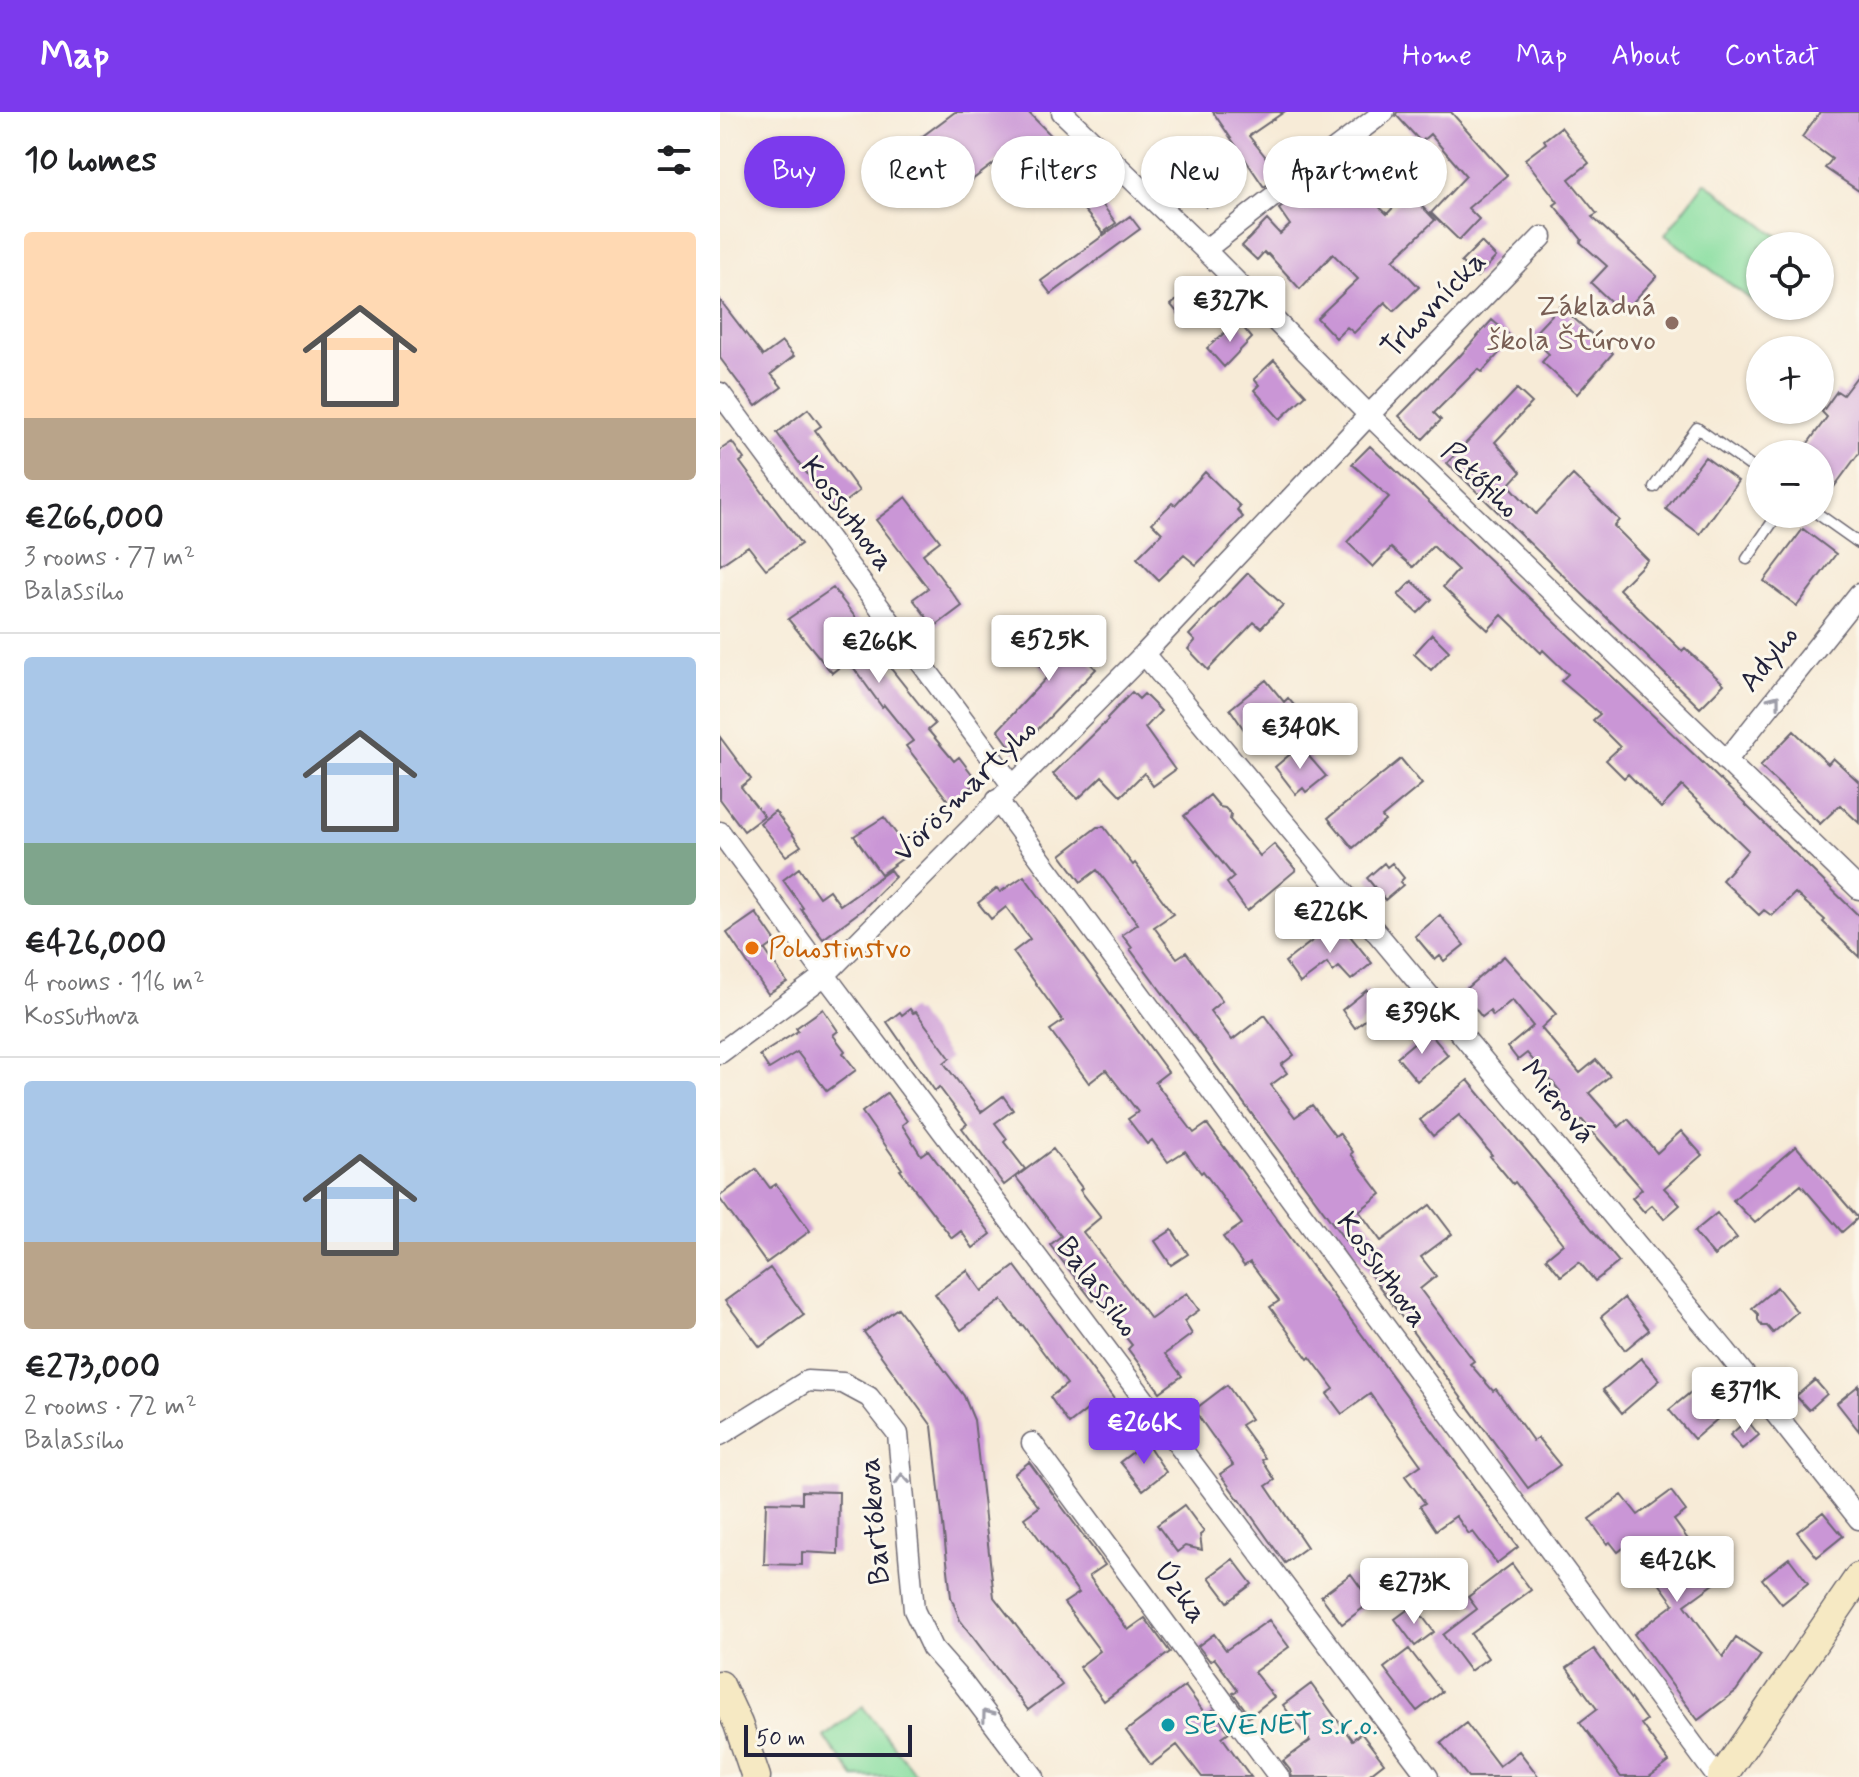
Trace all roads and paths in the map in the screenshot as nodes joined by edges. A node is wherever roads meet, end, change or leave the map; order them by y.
1 (1062, 112) edge
2 (1384, 112) edge
3 (1542, 237) dead end
4 (1205, 250) junction
5 (720, 393) edge
6 (1369, 415) junction
7 (1746, 463) edge
8 (1654, 487) dead end
9 (1834, 525) edge
10 (1768, 528) edge
11 (1859, 543) edge
12 (1747, 559) dead end
13 (1859, 594) edge
14 (1144, 654) junction
15 (1726, 761) junction
16 (1005, 793) junction
17 (720, 832) edge
18 (1859, 889) edge
19 (825, 975) junction
20 (723, 1045) edge
21 (720, 1435) edge
22 (1032, 1443) dead end
23 (1859, 1519) edge
24 (1859, 1577) edge
25 (720, 1685) edge
26 (756, 1777) edge
27 (1034, 1777) edge
28 (1279, 1777) edge
29 (1428, 1777) edge
30 (1719, 1777) edge

1 - 4 street, Petőfiho
2 - 4 street
3 - 6 street, Trhovnícka
4 - 6 street, Petőfiho
5 - 16 street, Kossuthova
6 - 14 street, Vörösmartyho
6 - 15 street, Petőfiho
7 - 8 lane
9 - 11 lane
10 - 12 lane
15 -> 13 street, Adyho
14 - 16 street, Vörösmartyho
14 - 23 street, Mierová
15 - 18 street, Petőfiho
16 - 19 street, Vörösmartyho
16 - 30 street, Kossuthova
17 - 19 street, Balassiho
19 - 20 street, Vörösmartyho
19 - 29 street, Balassiho
27 -> 21 street, Bartókova
22 - 28 street, Úzka
24 - 30 street
25 - 26 street

